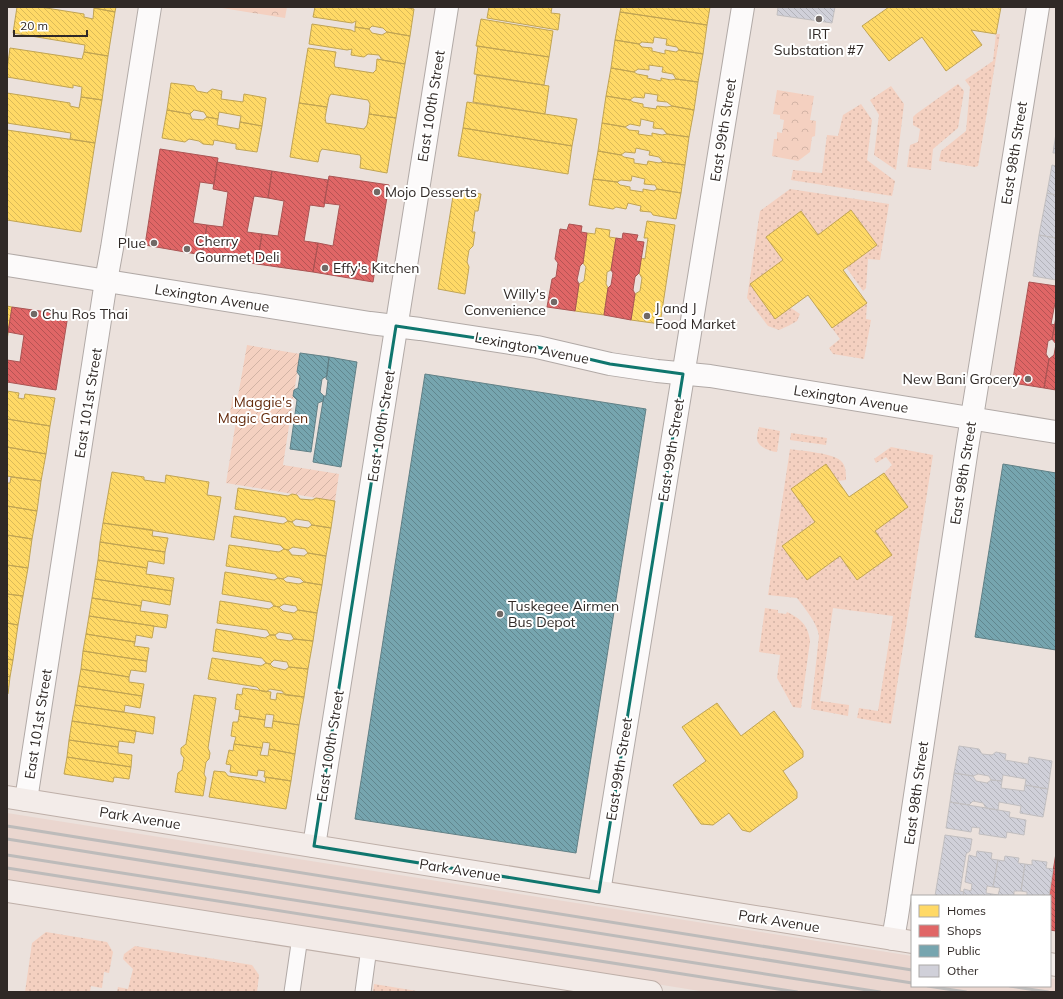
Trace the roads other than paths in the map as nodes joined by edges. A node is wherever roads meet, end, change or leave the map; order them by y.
1 (150, 7) edge
2 (447, 7) edge
3 (743, 7) edge
4 (1038, 7) edge
5 (7, 265) edge
6 (106, 281) junction
7 (396, 326) junction
8 (683, 374) junction
9 (971, 418) junction
10 (1056, 432) edge
11 (16, 798) edge
12 (314, 846) junction
13 (7, 891) edge
14 (599, 892) junction
15 (300, 937) junction
16 (902, 941) edge
17 (369, 948) junction
18 (581, 986) edge
19 (292, 992) edge
20 (363, 992) edge
21 (651, 992) edge

1 - 6 street, East 101st Street
2 - 7 street, East 100th Street
3 - 8 street, East 99th Street
4 - 9 street, East 98th Street
5 - 6 street, Lexington Avenue
6 - 7 street, Lexington Avenue
6 - 11 street, East 101st Street
7 - 8 street, Lexington Avenue
7 - 12 street, East 100th Street
8 - 9 street, Lexington Avenue
8 - 14 street, East 99th Street
9 - 10 street, Lexington Avenue
9 - 16 street, East 98th Street
11 - 12 main road, Park Avenue
12 - 14 main road, Park Avenue
13 - 15 main road
14 - 16 main road, Park Avenue
15 - 17 main road
15 - 19 lane
17 - 18 main road
17 - 20 lane
18 - 21 main road

